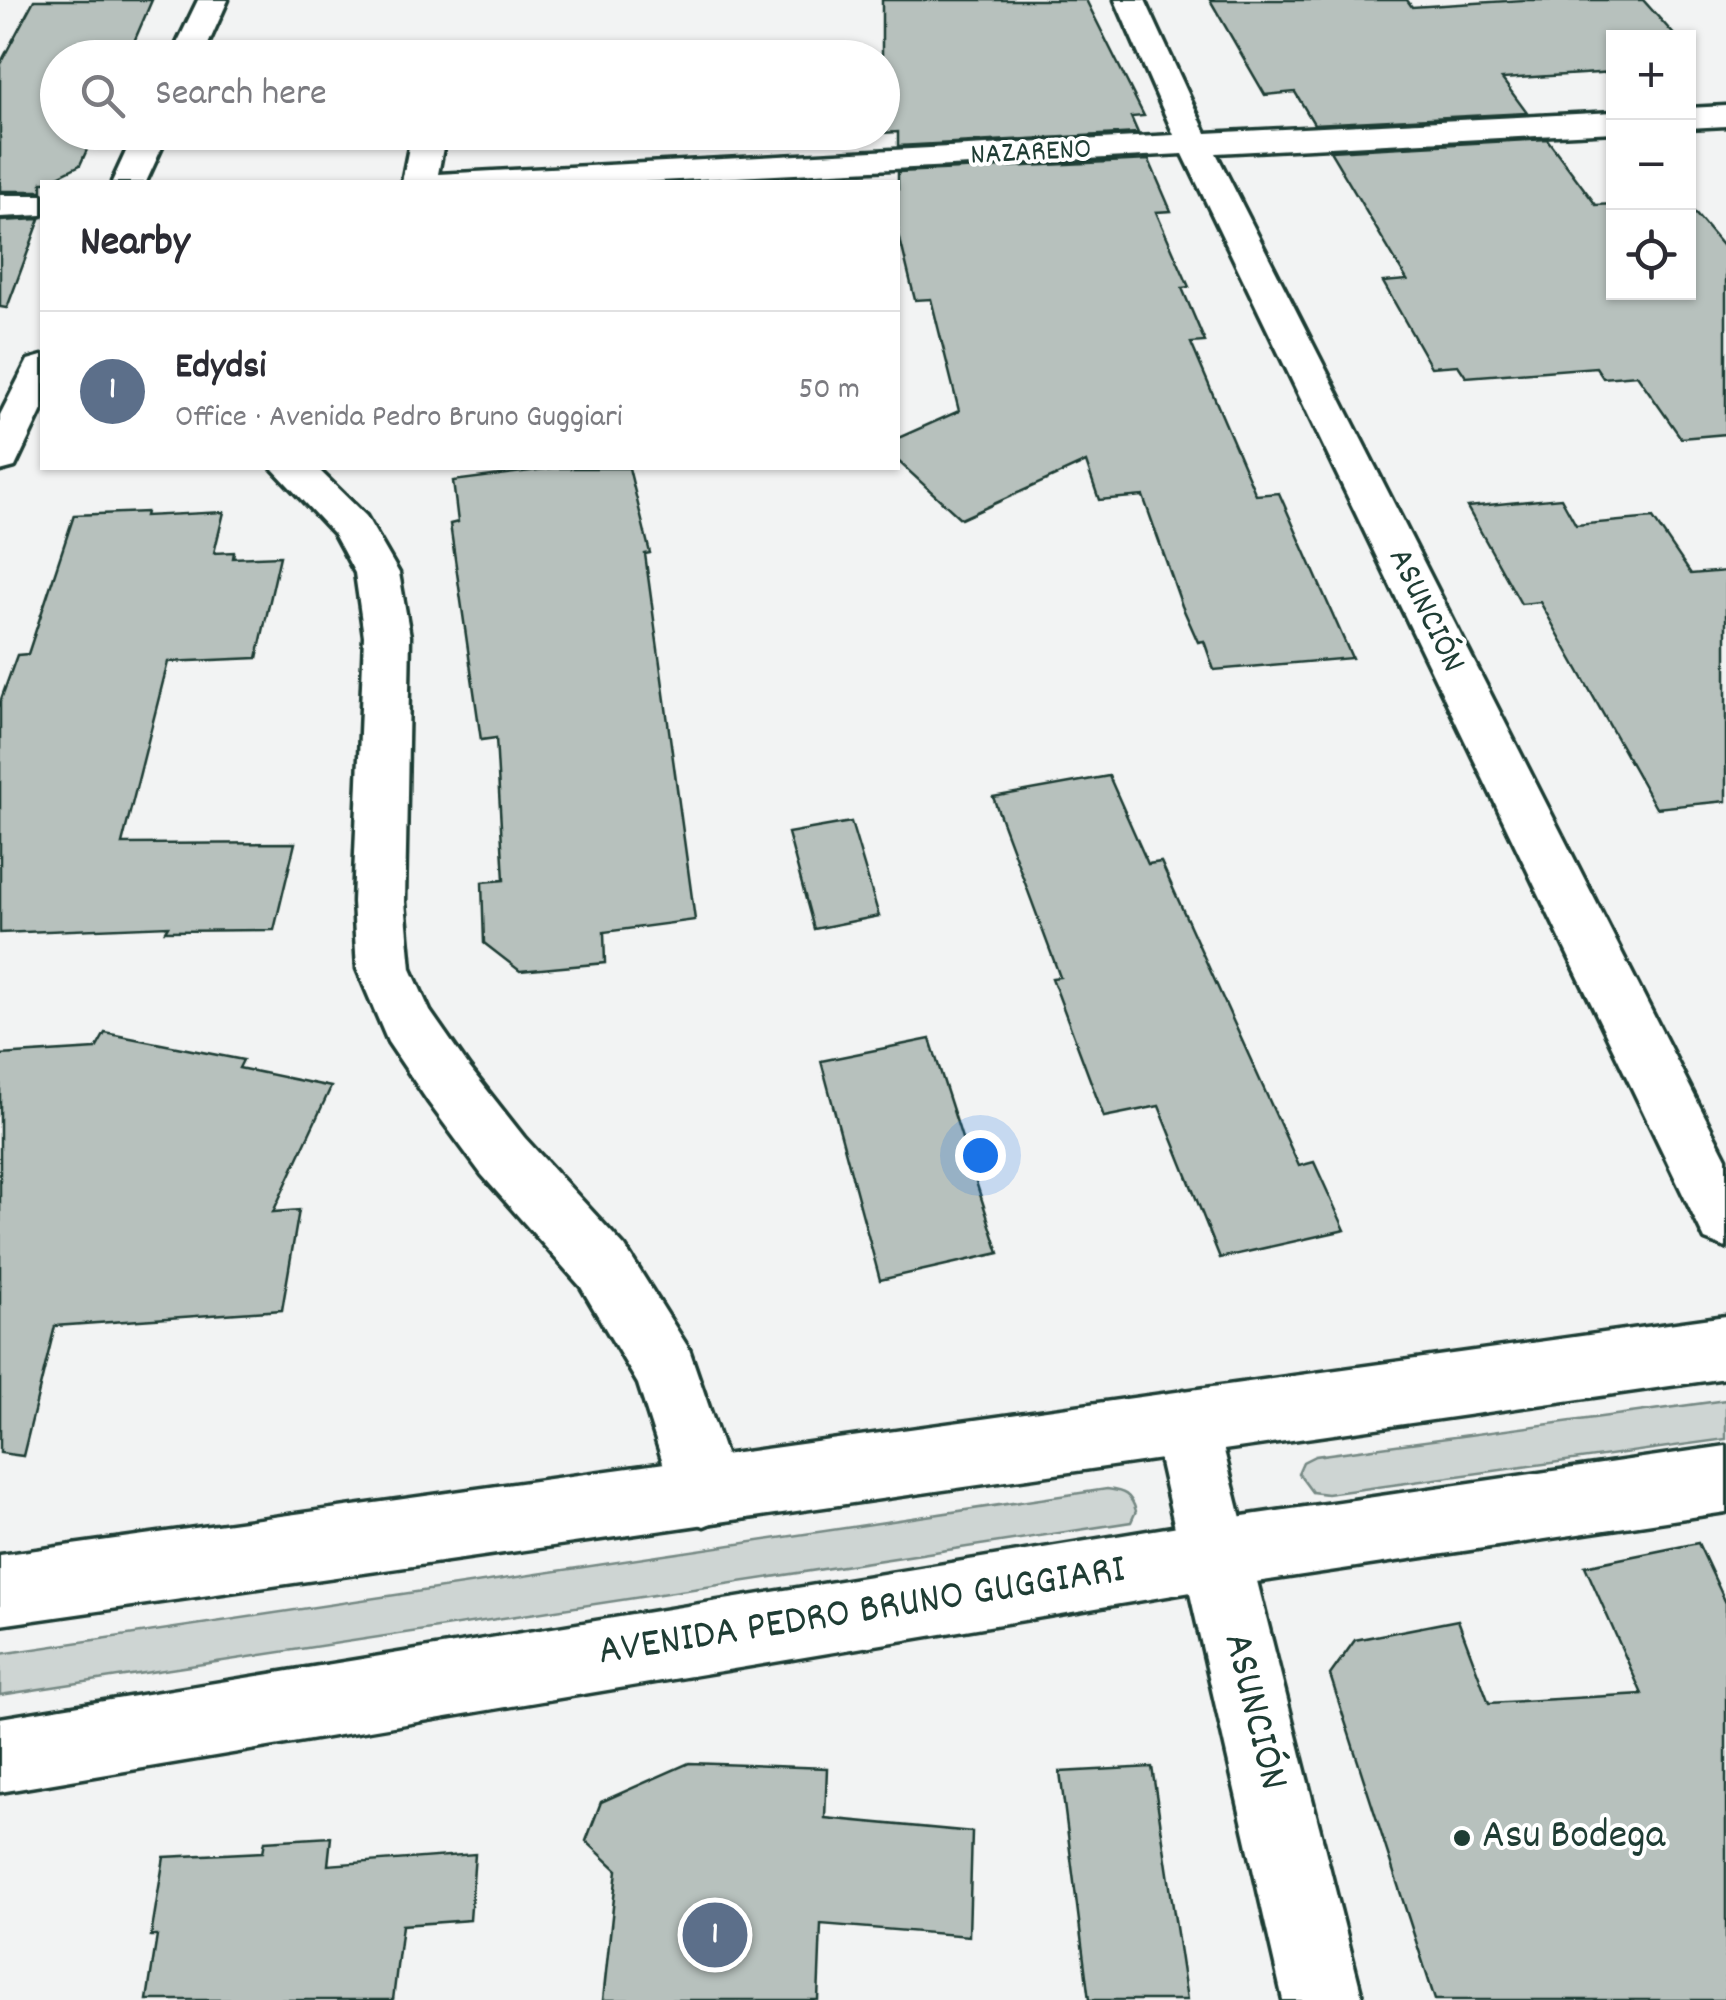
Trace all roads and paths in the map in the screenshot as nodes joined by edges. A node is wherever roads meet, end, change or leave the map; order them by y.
1 (213, 0) edge
2 (1130, 0) edge
3 (194, 40) edge
4 (1726, 116) edge
5 (1696, 118) edge
6 (1606, 122) edge
7 (1196, 146) junction
8 (144, 150) edge
9 (426, 150) edge
10 (131, 180) edge
11 (420, 180) edge
12 (490, 180) edge
13 (40, 205) edge
14 (0, 206) edge
15 (40, 372) edge
16 (21, 412) edge
17 (0, 458) edge
18 (296, 470) edge
19 (1726, 1220) edge
20 (1726, 1347) edge
21 (1184, 1423) junction
22 (1726, 1479) edge
23 (704, 1492) junction
24 (1215, 1554) junction
25 (0, 1590) edge
26 (0, 1755) edge
27 (1323, 2000) edge

1 - 3 street
2 - 7 street, ASUNCIÓN
4 - 5 street
6 - 7 street, NAZARENO
7 - 12 street, NAZARENO
7 - 19 street, ASUNCIÓN
8 - 10 street
9 - 11 street
13 - 14 street
15 - 16 street
16 - 17 street
18 - 23 street
20 - 21 street
21 - 23 street
21 - 24 street, ASUNCIÓN
22 - 24 street, AVENIDA PEDRO BRUNO GUGGIARI
23 - 25 street
24 - 26 street, AVENIDA PEDRO BRUNO GUGGIARI
24 - 27 street, ASUNCIÓN

